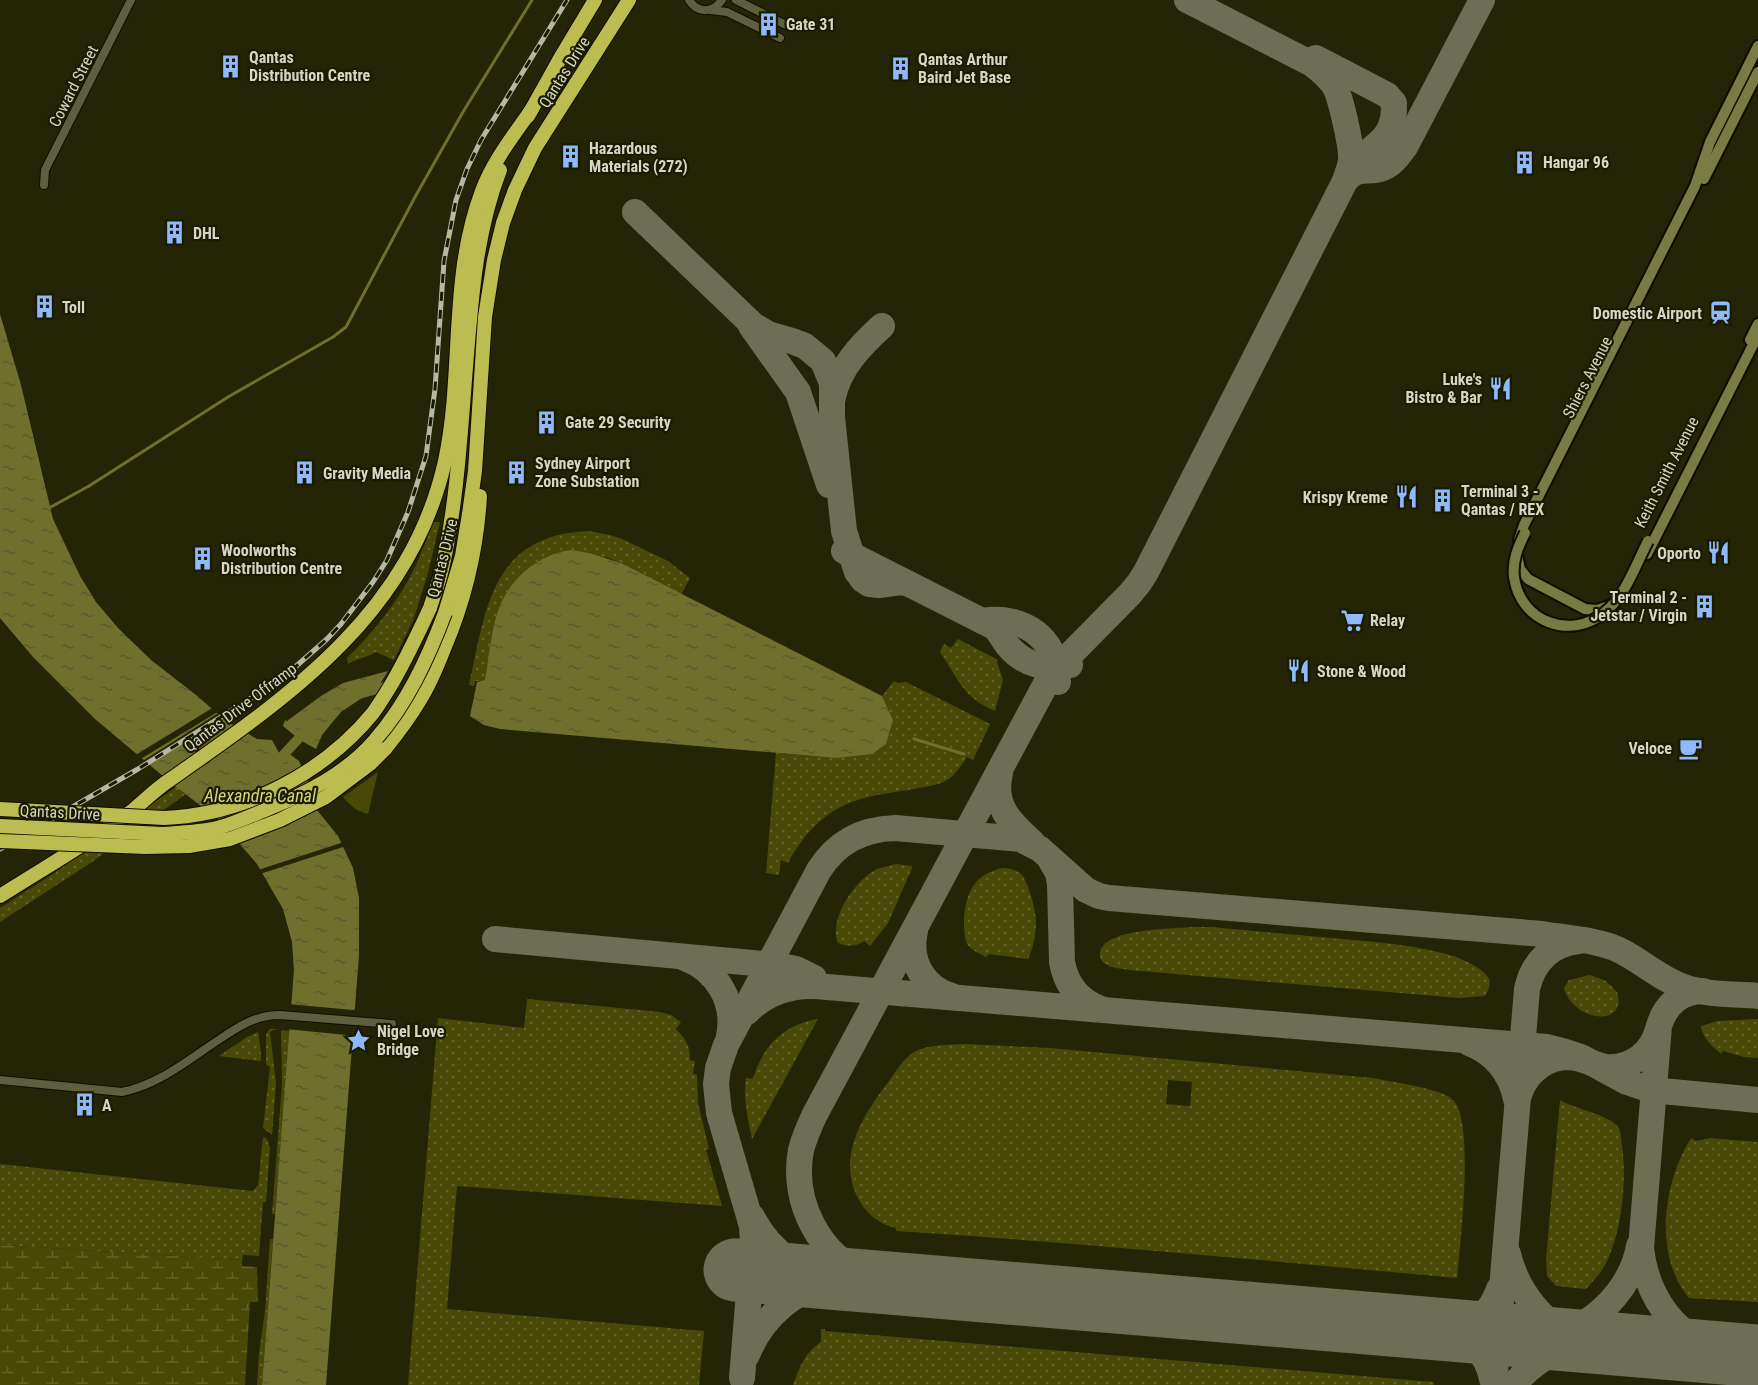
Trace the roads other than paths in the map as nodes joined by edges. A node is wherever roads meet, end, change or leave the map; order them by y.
1 (131, 0) edge
2 (595, 0) edge
3 (630, 0) edge
4 (689, 0) edge
5 (722, 0) edge
6 (736, 0) edge
7 (710, 10) junction
8 (1758, 46) edge
9 (1758, 72) edge
10 (532, 109) junction
11 (44, 185) dead end
12 (1758, 324) edge
13 (1758, 334) edge
14 (1627, 591) joint
15 (451, 615) junction
16 (1587, 623) joint
17 (0, 809) edge
18 (0, 826) edge
19 (0, 841) edge
20 (0, 896) edge
21 (392, 1024) dead end
22 (0, 1080) edge

1 - 11 street, Coward Street
2 - 10 highway, Qantas Drive
3 - 15 highway, Qantas Drive
4 - 7 street
5 - 7 street
6 - 7 street
8 - 14 street, Shiers Avenue
9 - 16 street, Shiers Avenue, bridge
10 - 17 highway, Qantas Drive, bridge
10 - 20 highway, Qantas Drive Offramp
12 - 16 street, Keith Smith Avenue, bridge
13 - 14 street, Keith Smith Avenue
15 - 18 highway, Qantas Drive, bridge
15 - 19 highway, bridge
21 - 22 street

